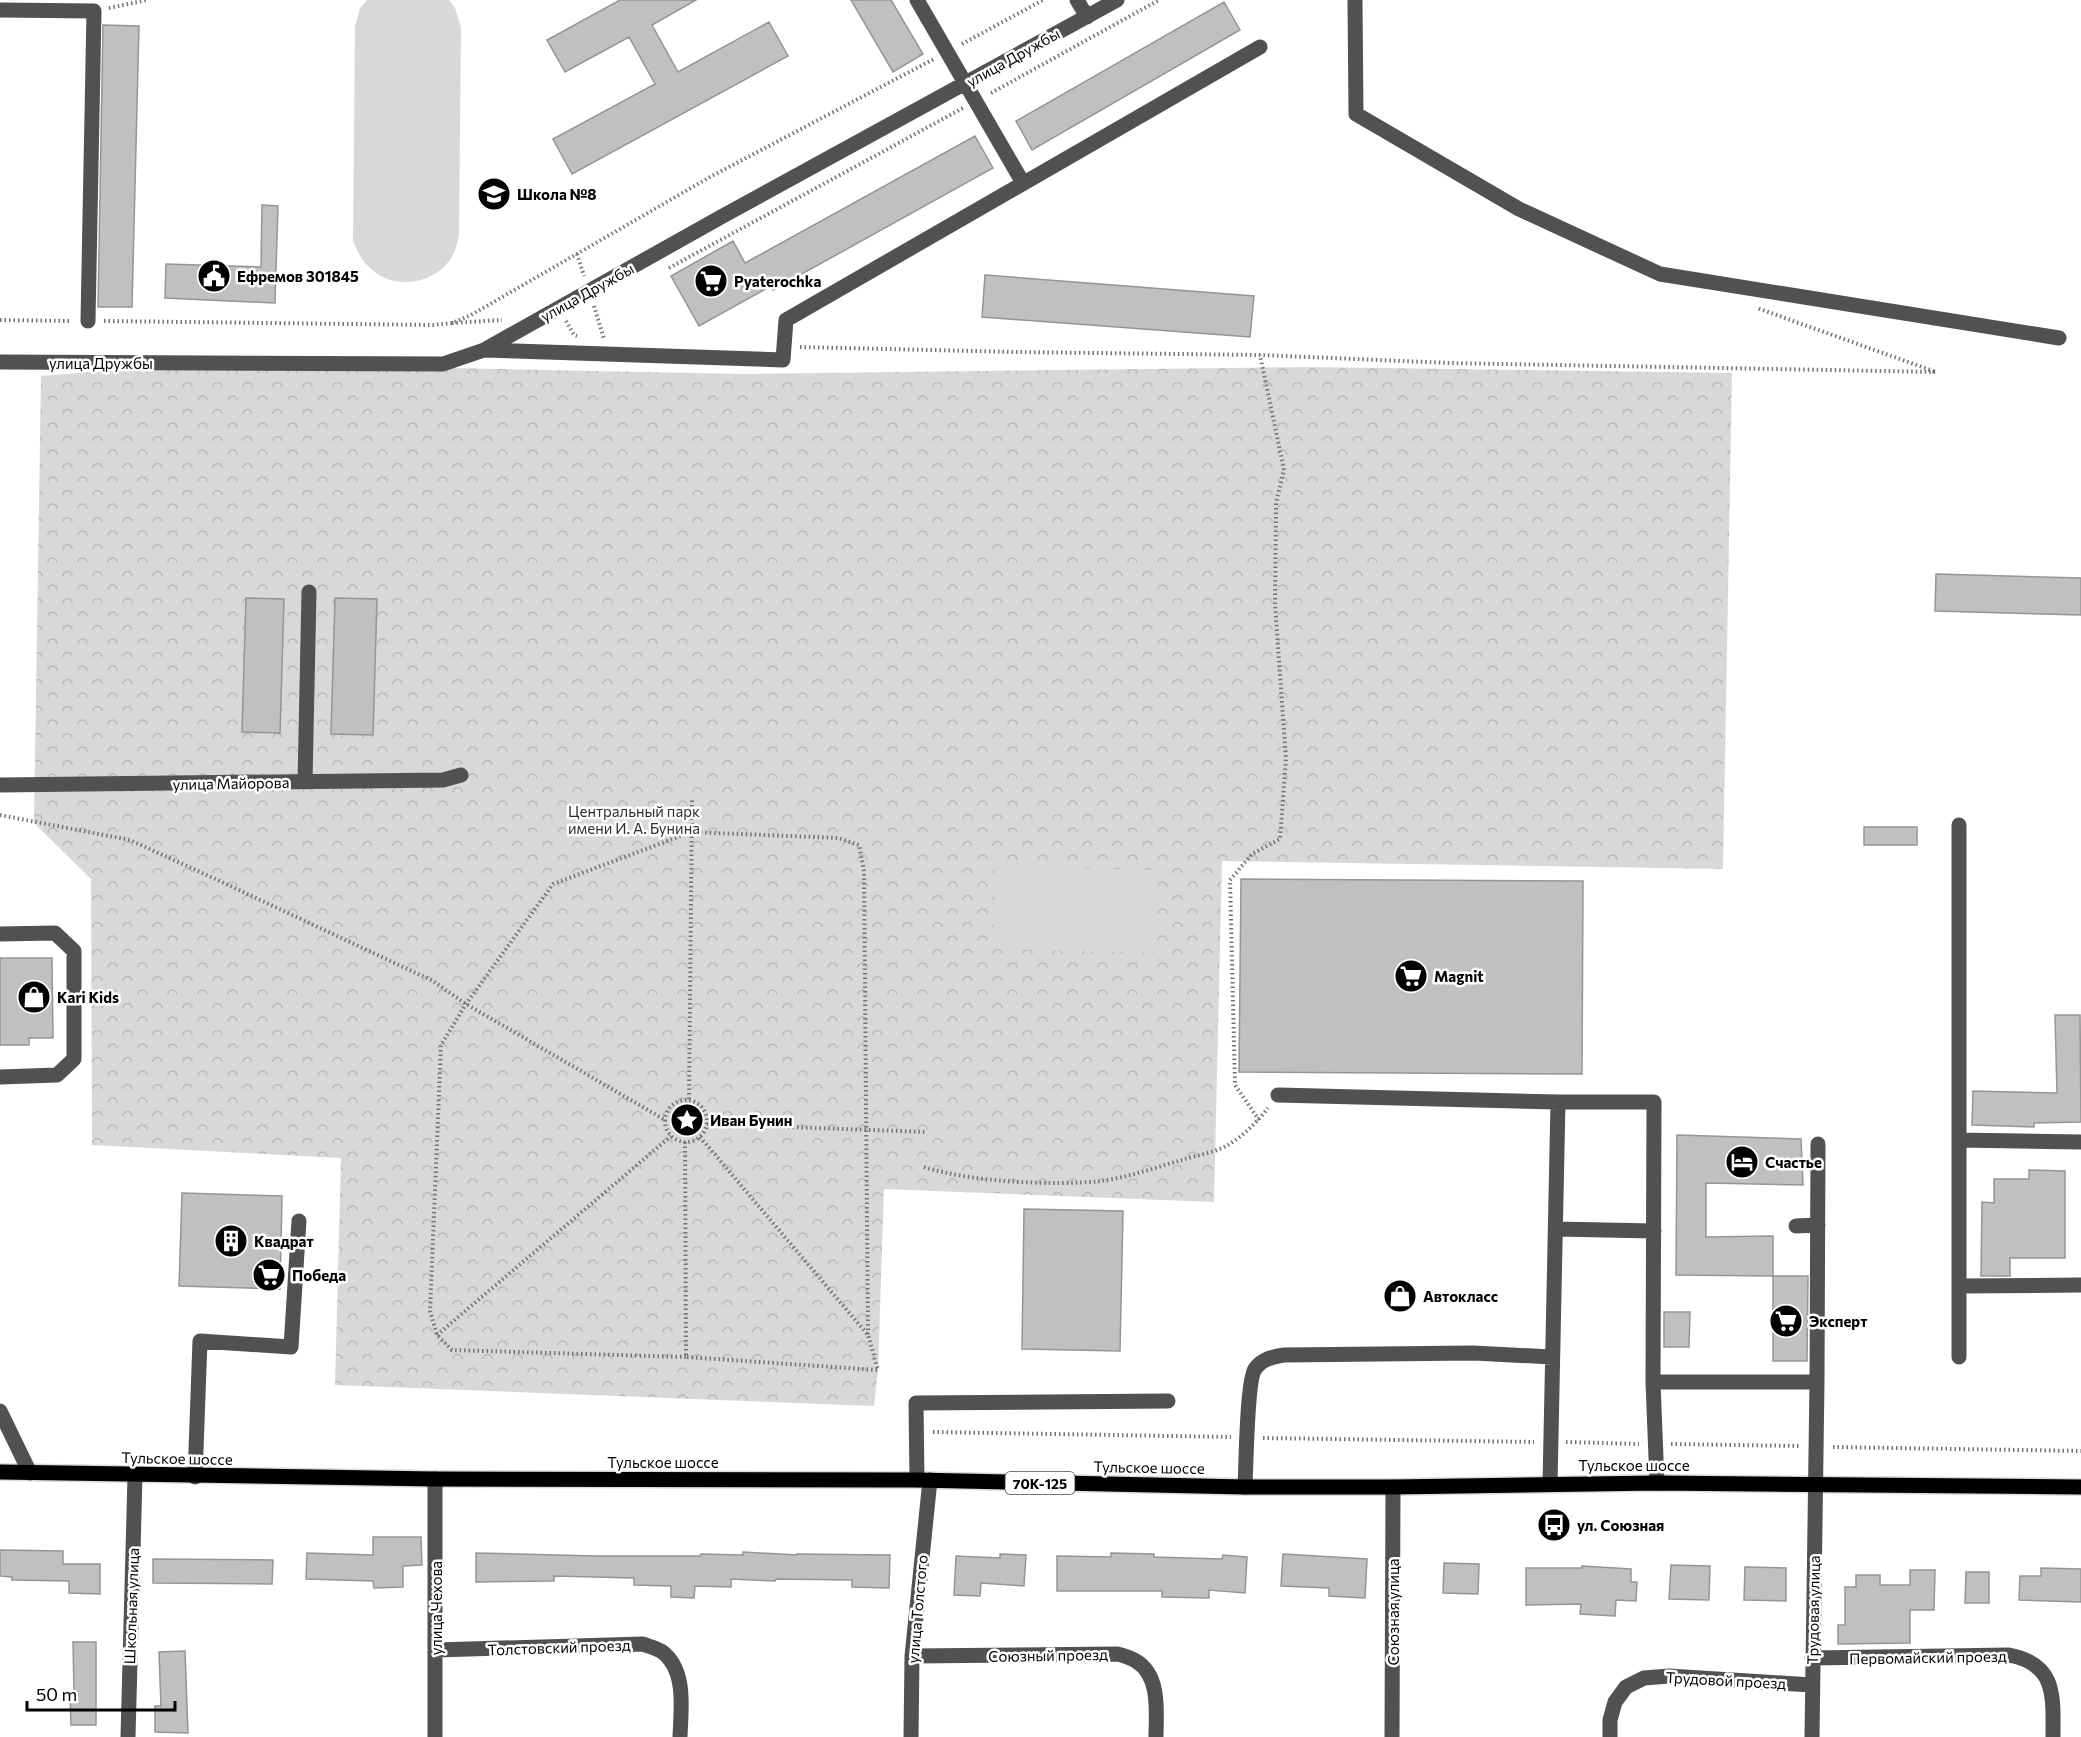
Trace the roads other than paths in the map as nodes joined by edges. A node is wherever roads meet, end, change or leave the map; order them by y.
1 (917, 0) edge
2 (1077, 0) edge
3 (1117, 0) edge
4 (1355, 0) edge
5 (0, 10) edge
6 (1087, 17) junction
7 (1260, 47) dead end
8 (965, 84) junction
9 (1023, 183) junction
10 (88, 321) road end
11 (2060, 338) dead end
12 (484, 350) junction
13 (0, 363) edge
14 (309, 592) dead end
15 (461, 776) dead end
16 (305, 782) junction
17 (0, 785) edge
18 (1959, 825) dead end
19 (0, 934) edge
20 (0, 1077) edge
21 (1278, 1095) road end
22 (1558, 1102) junction
23 (1960, 1140) junction
24 (2081, 1142) edge
25 (1818, 1144) dead end
26 (299, 1221) dead end
27 (1818, 1225) junction
28 (1796, 1226) dead end
29 (1556, 1229) junction
30 (1654, 1230) junction
31 (2081, 1285) edge
32 (1959, 1286) junction
33 (1552, 1357) junction
34 (1959, 1357) dead end
35 (1653, 1382) junction
36 (1817, 1382) junction
37 (1168, 1401) dead end
38 (0, 1411) edge
39 (0, 1472) edge
40 (30, 1473) junction
41 (135, 1476) junction
42 (195, 1477) junction
43 (435, 1479) junction
44 (923, 1480) junction
45 (1657, 1483) junction
46 (1550, 1484) junction
47 (1816, 1484) junction
48 (2081, 1486) edge
49 (1245, 1487) junction
50 (1394, 1487) junction
51 (436, 1650) junction
52 (912, 1656) junction
53 (1812, 1658) junction
54 (1812, 1685) junction
55 (128, 1737) edge
56 (435, 1737) edge
57 (680, 1737) edge
58 (911, 1737) edge
59 (1156, 1737) edge
60 (1392, 1737) edge
61 (1610, 1737) edge
62 (1812, 1737) edge
63 (2053, 1737) edge

1 - 8 street
2 - 6 street
3 - 6 street, улица Дружбы
4 - 11 street
5 - 10 street
6 - 8 street, улица Дружбы
7 - 9 street
8 - 9 street
8 - 12 street, улица Дружбы
9 - 12 street
12 - 13 street, улица Дружбы
14 - 16 street
15 - 16 street, улица Майорова
16 - 17 street, улица Майорова
18 - 23 street
19 - 20 street
21 - 22 street
22 - 29 street
22 - 30 street
23 - 24 street
23 - 32 street
25 - 27 street, Трудовая улица
26 - 42 street
27 - 28 street
27 - 36 street, Трудовая улица
29 - 30 street
29 - 33 street
30 - 35 street
31 - 32 street
32 - 34 street
33 - 46 street
33 - 49 street
35 - 36 street
35 - 45 street
36 - 47 street, Трудовая улица
37 - 44 street, улица Толстого
38 - 40 street
39 - 40 main road, Тульское шоссе / 70К-125
40 - 41 main road, Тульское шоссе / 70К-125
41 - 42 main road, Тульское шоссе / 70К-125
41 - 55 street, Школьная улица
42 - 43 main road, Тульское шоссе / 70К-125
43 - 44 main road, Тульское шоссе / 70К-125
43 - 51 street, улица Чехова
44 - 49 main road, Тульское шоссе / 70К-125
44 - 52 street, улица Толстого
45 - 46 main road, Тульское шоссе / 70К-125
45 - 47 main road, Тульское шоссе / 70К-125
46 - 50 main road, Тульское шоссе / 70К-125
47 - 48 main road, Тульское шоссе / 70К-125
47 - 53 street, Трудовая улица
49 - 50 main road, Тульское шоссе / 70К-125
50 - 60 street, Союзная улица
51 - 56 street, улица Чехова
51 - 57 street, Толстовский проезд
52 - 58 street, улица Толстого
52 - 59 street, Союзный проезд
53 - 54 street, Трудовая улица
53 - 63 street, Первомайский проезд
54 - 61 street, Трудовой проезд
54 - 62 street, Трудовая улица

